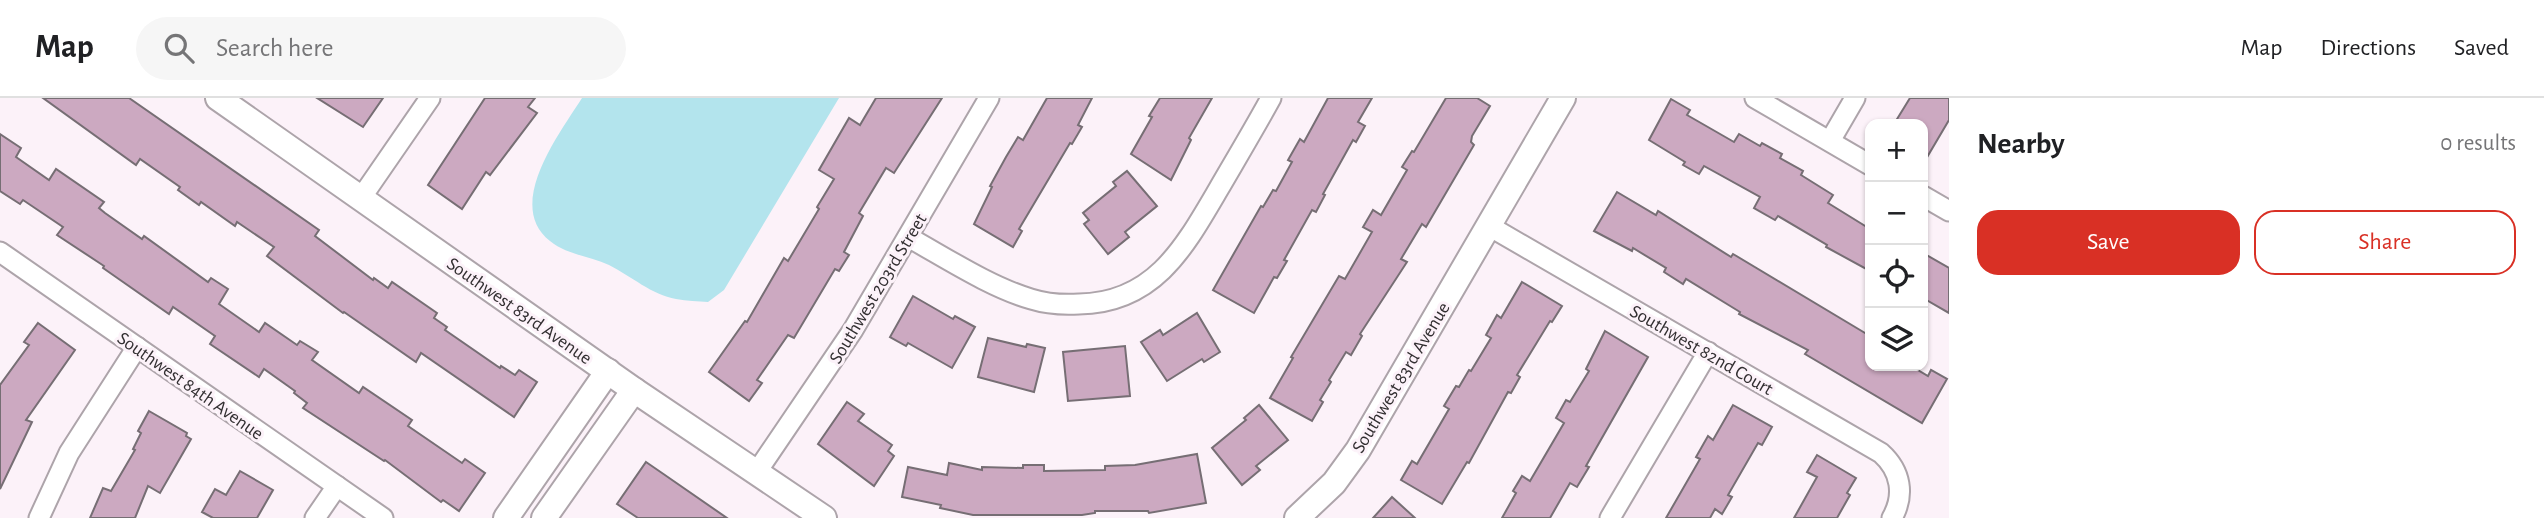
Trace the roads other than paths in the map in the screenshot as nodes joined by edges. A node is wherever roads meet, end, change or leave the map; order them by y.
1 (218, 98) edge
2 (430, 98) edge
3 (989, 98) edge
4 (1271, 98) edge
5 (1563, 98) edge
6 (1755, 98) edge
7 (1855, 98) edge
8 (1830, 141) junction
9 (1865, 162) edge
10 (360, 198) junction
11 (1928, 199) edge
12 (1949, 211) edge
13 (1489, 226) junction
14 (908, 237) junction
15 (0, 252) edge
16 (137, 347) junction
17 (1708, 352) junction
18 (608, 371) junction
19 (634, 390) junction
20 (756, 473) junction
21 (337, 486) junction
22 (39, 518) edge
23 (315, 518) edge
24 (383, 518) edge
25 (506, 518) edge
26 (544, 518) edge
27 (824, 518) edge
28 (1297, 518) edge
29 (1610, 518) edge
30 (1892, 518) edge

1 - 10 street, Southwest 83rd Avenue
2 - 10 street
3 - 14 street, Southwest 203rd Street
4 - 14 street
5 - 13 street, Southwest 83rd Avenue
6 - 8 street
7 - 8 street
8 - 9 street
10 - 18 street, Southwest 83rd Avenue
11 - 12 street
13 - 17 street, Southwest 82nd Court
13 - 28 street, Southwest 83rd Avenue
14 - 20 street, Southwest 203rd Street
15 - 16 street, Southwest 84th Avenue
16 - 21 street, Southwest 84th Avenue
16 - 22 street
17 - 29 street
17 - 30 street, Southwest 82nd Court
18 - 19 street, Southwest 83rd Avenue
18 - 25 street
19 - 20 street, Southwest 83rd Avenue
19 - 26 street
20 - 27 street, Southwest 83rd Avenue
21 - 23 street
21 - 24 street, Southwest 84th Avenue

